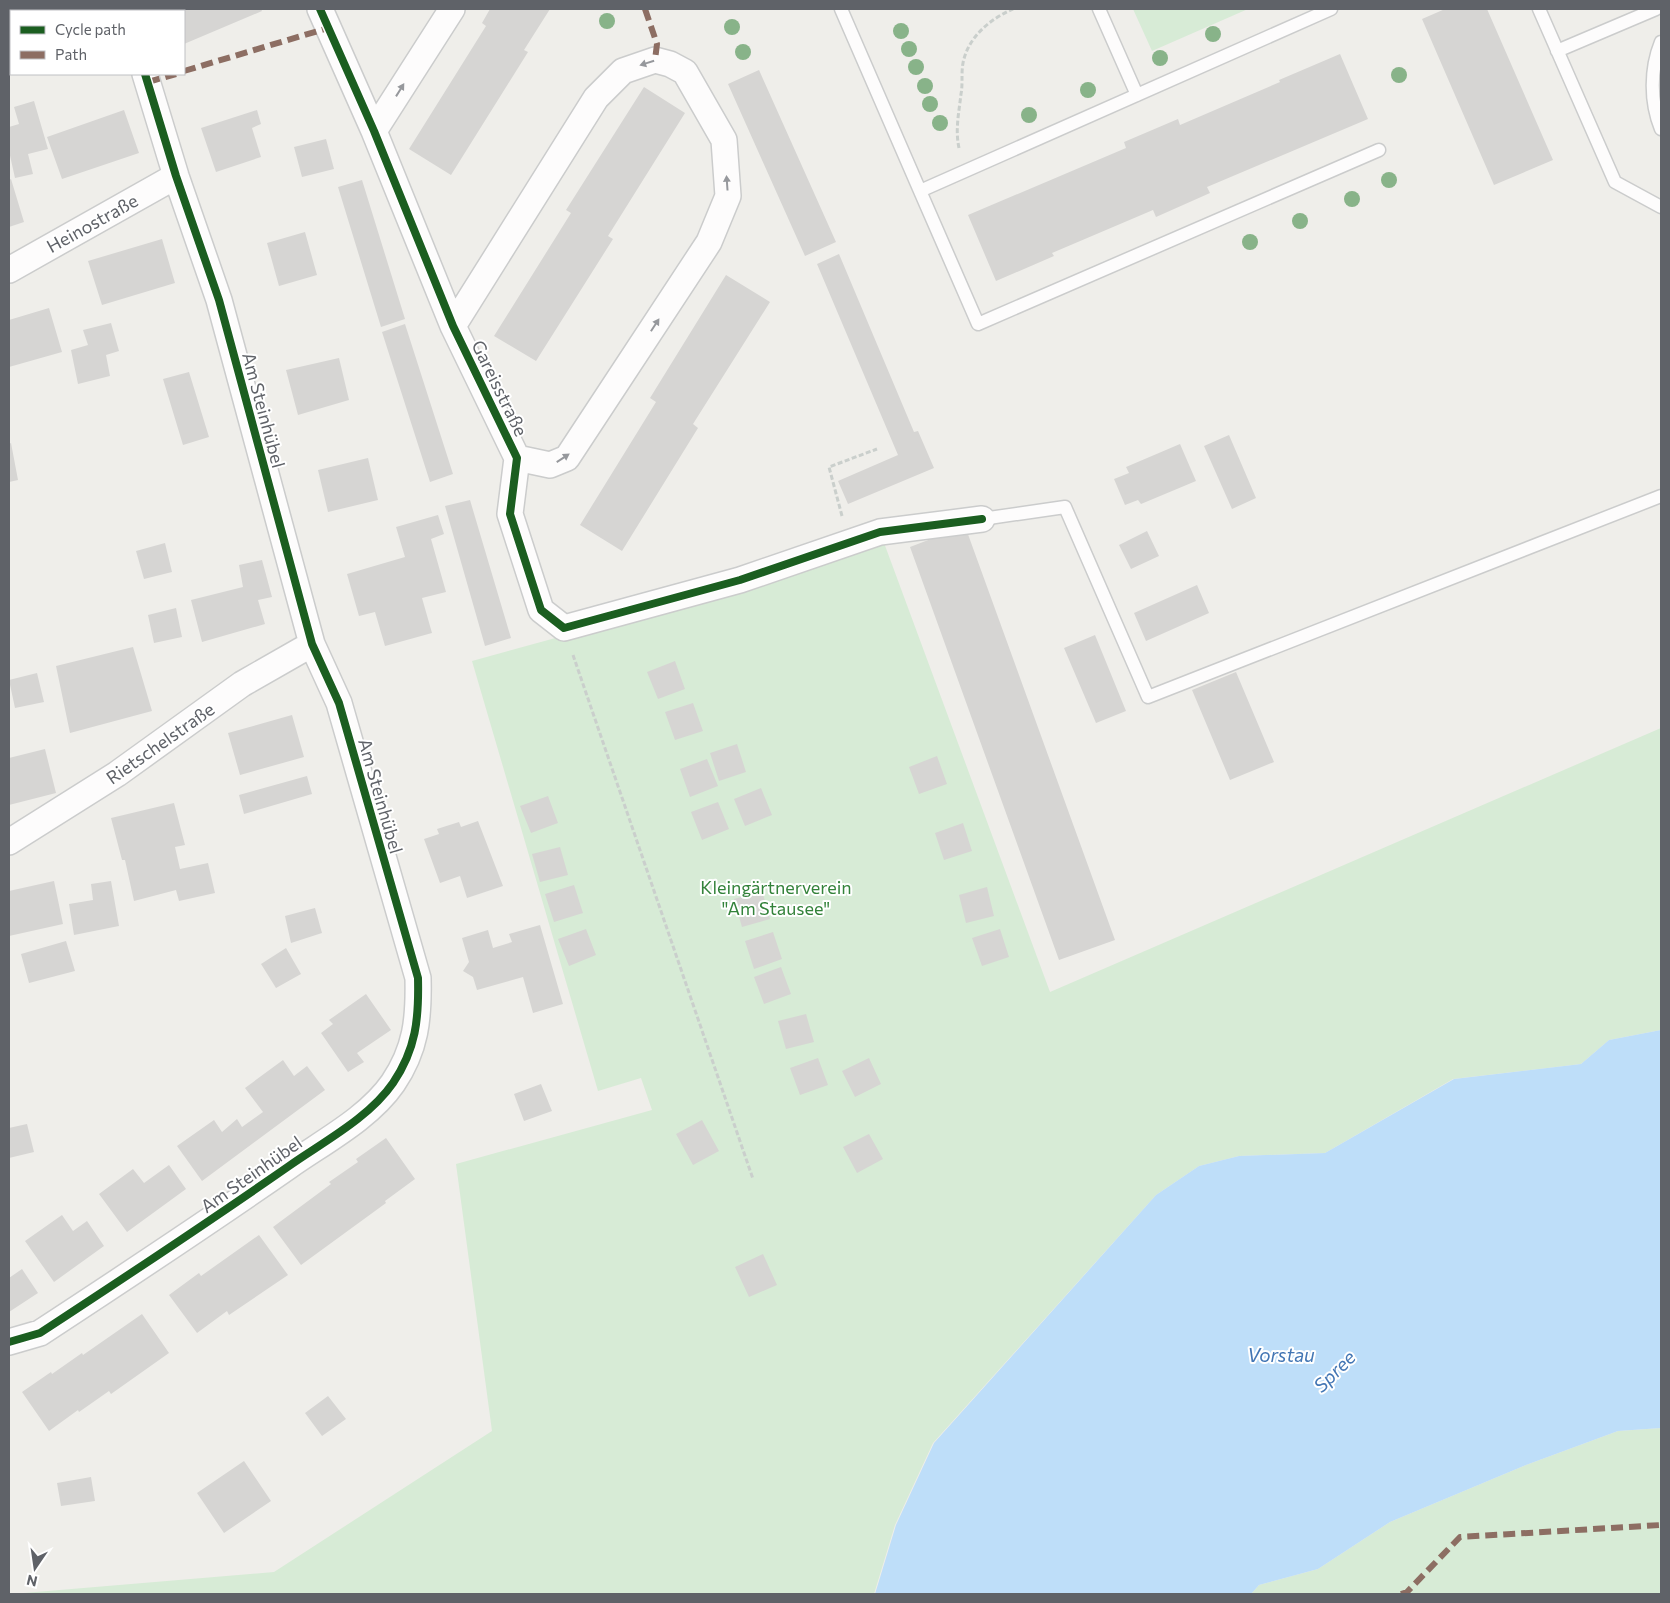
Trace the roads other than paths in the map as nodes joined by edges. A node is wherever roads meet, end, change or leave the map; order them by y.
1 (320, 9) edge
2 (452, 9) edge
3 (841, 9) edge
4 (1099, 9) edge
5 (1332, 9) edge
6 (1539, 9) edge
7 (1656, 9) edge
8 (1661, 42) edge
9 (1557, 51) junction
10 (145, 75) edge
11 (1137, 95) junction
12 (1661, 129) edge
13 (374, 131) junction
14 (1379, 150) dead end
15 (176, 176) junction
16 (920, 191) junction
17 (1661, 207) edge
18 (9, 270) edge
19 (453, 326) junction
20 (517, 458) junction
21 (1661, 496) edge
22 (982, 519) joint
23 (312, 644) junction
24 (9, 842) edge
25 (9, 1342) edge

1 - 13 street, Gareisstraße
13 -> 2 street
3 - 16 lane
4 - 11 lane
5 - 11 lane
6 - 9 lane
7 - 9 lane
8 - 12 lane
9 - 17 lane
10 - 15 street, Am Steinhübel
11 - 16 lane
13 - 19 street, Gareisstraße
14 - 16 lane
15 - 18 street, Heinostraße
15 - 23 street, Am Steinhübel
19 - 20 street, Gareisstraße
20 -> 19 street, Gareisstraße
20 - 22 street, Gareisstraße
21 - 22 lane
23 - 24 street, Rietschelstraße
23 - 25 street, Am Steinhübel

